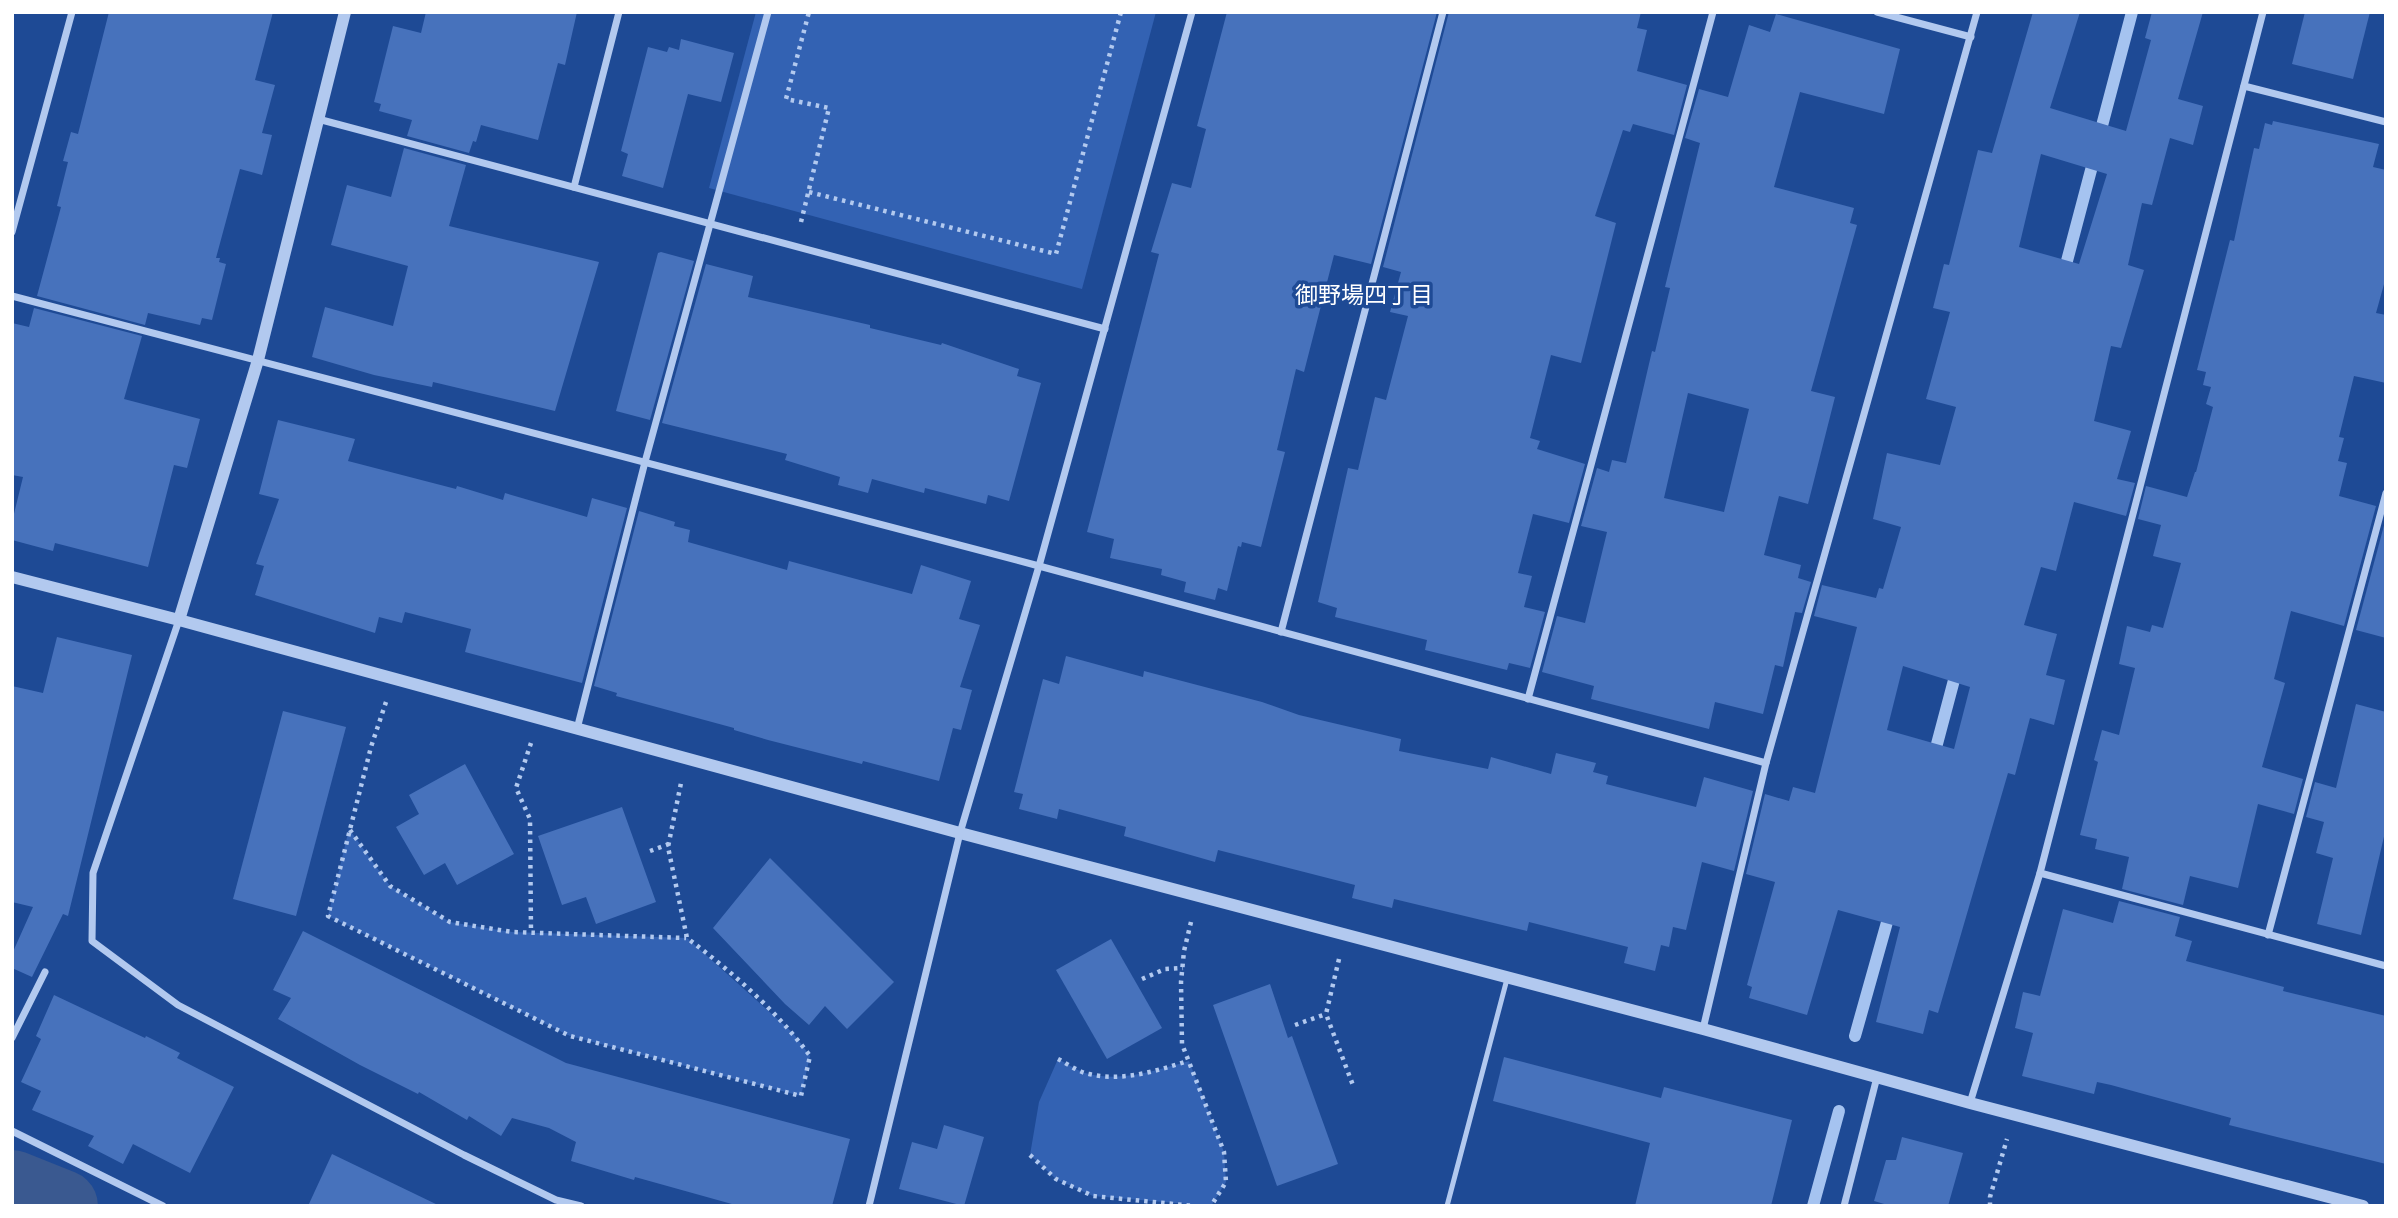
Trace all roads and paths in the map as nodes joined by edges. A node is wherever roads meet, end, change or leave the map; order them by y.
1 (72, 12) edge
2 (345, 12) edge
3 (619, 12) edge
4 (768, 12) edge
5 (809, 12) edge
6 (1121, 12) edge
7 (1192, 12) edge
8 (1443, 12) edge
9 (1713, 12) edge
10 (1877, 12) edge
11 (1977, 12) edge
12 (2263, 12) edge
13 (1970, 37) junction
14 (2244, 86) junction
15 (318, 119) junction
16 (2386, 122) edge
17 (574, 187) junction
18 (809, 192) junction
19 (710, 224) junction
20 (12, 232) edge
21 (795, 247) junction
22 (12, 296) edge
23 (1105, 329) junction
24 (258, 360) junction
25 (645, 463) junction
26 (2386, 493) edge
27 (1039, 566) junction
28 (12, 578) edge
29 (178, 620) junction
30 (1281, 632) junction
31 (394, 679) junction
32 (1528, 699) junction
33 (539, 718) junction
34 (578, 729) junction
35 (687, 758) junction
36 (1766, 763) junction
37 (349, 829) junction
38 (960, 833) junction
39 (668, 844) junction
40 (650, 851) dead end
41 (2040, 873) junction
42 (1197, 896) junction
43 (531, 933) junction
44 (1344, 934) junction
45 (2268, 935) junction
46 (687, 938) junction
47 (2386, 965) edge
48 (1183, 968) junction
49 (45, 972) dead end
50 (1507, 978) junction
51 (1142, 979) dead end
52 (1326, 1014) junction
53 (1295, 1025) dead end
54 (1703, 1029) junction
55 (12, 1038) edge
56 (1058, 1059) dead end
57 (1189, 1061) junction
58 (1877, 1077) junction
59 (1354, 1088) dead end
60 (1970, 1103) junction
61 (2014, 1114) junction
62 (12, 1132) edge
63 (1030, 1155) dead end
64 (163, 1206) edge
65 (581, 1206) edge
66 (869, 1206) edge
67 (1194, 1206) edge
68 (1211, 1206) edge
69 (1447, 1206) edge
70 (1844, 1206) edge
71 (1990, 1206) edge
72 (2363, 1206) edge

1 - 20 street
2 - 15 street
3 - 17 street
4 - 19 street
5 - 18 path
6 - 18 path
7 - 23 street
8 - 30 street
9 - 32 street
10 - 13 street
11 - 13 street
12 - 14 street
13 - 36 street
14 - 16 street
14 - 41 street
15 - 17 street
15 - 24 street
17 - 19 street
18 - 21 path
19 - 21 street
19 - 25 street
21 - 23 street
22 - 24 street
23 - 27 street
24 - 25 street
24 - 29 street
25 - 27 street
25 - 34 street
26 - 45 street
27 - 30 street
27 - 38 street
28 - 29 street
29 - 31 street
29 - 65 street
30 - 32 street
31 - 33 street
31 - 37 path
32 - 36 street
33 - 34 street
33 - 43 path
34 - 35 street
35 - 38 street
35 - 39 path
36 - 54 street
37 - 43 path
37 - 46 path
38 - 42 street
38 - 66 street
39 - 40 path
39 - 46 path
41 - 45 street
41 - 60 street
42 - 44 street
42 - 48 path
43 - 46 path
44 - 50 street
44 - 52 path
45 - 47 street
48 - 51 path
48 - 57 path
49 - 55 street
50 - 54 street
50 - 69 lane
52 - 53 path
52 - 59 path
54 - 58 street
56 - 57 path
57 - 68 path
58 - 60 street
58 - 70 street
60 - 61 street
61 - 71 path
61 - 72 street
62 - 64 street
63 - 67 path

